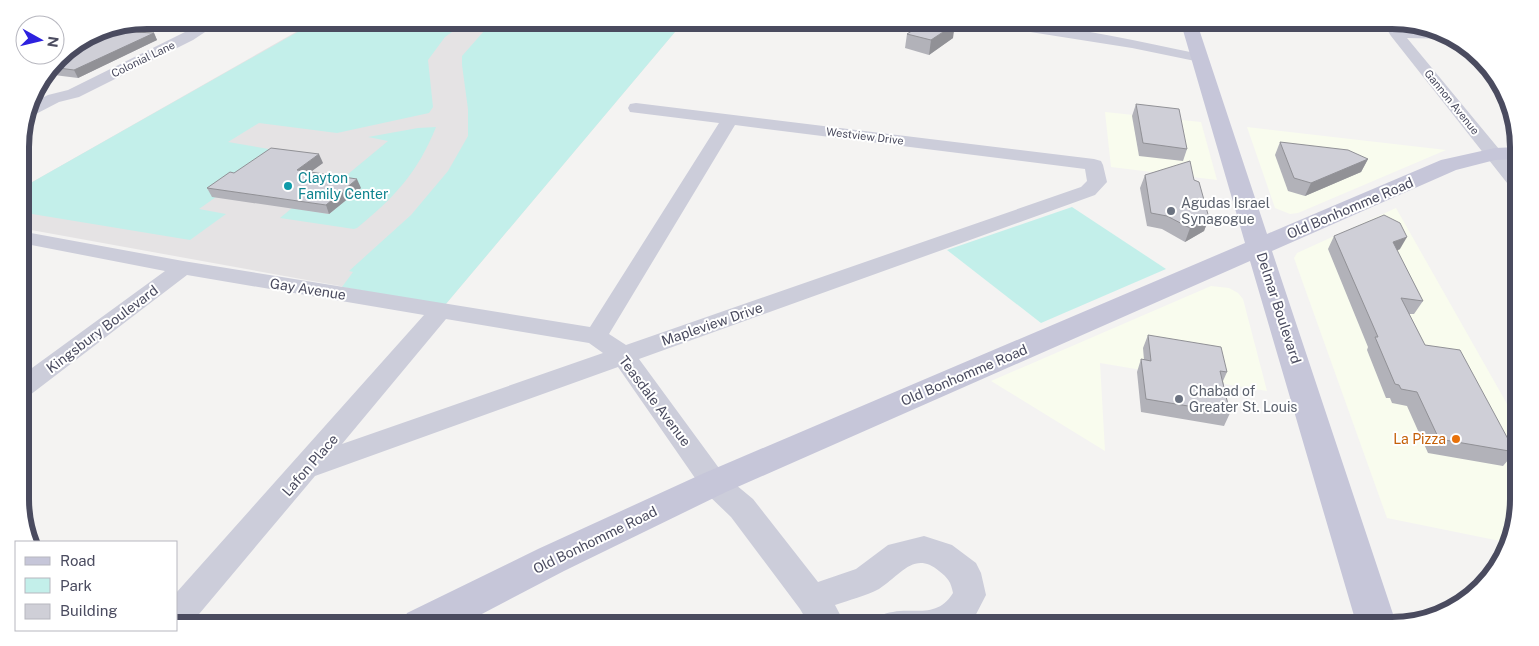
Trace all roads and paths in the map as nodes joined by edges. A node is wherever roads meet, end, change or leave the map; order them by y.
1 (199, 29) edge
2 (1036, 29) edge
3 (1191, 29) edge
4 (1394, 29) edge
5 (1200, 58) junction
6 (73, 94) junction
7 (41, 96) edge
8 (54, 98) junction
9 (636, 108) dead end
10 (35, 111) edge
11 (34, 113) edge
12 (730, 119) junction
13 (1510, 153) edge
14 (1495, 154) junction
15 (1510, 157) edge
16 (1094, 165) joint
17 (1510, 174) edge
18 (29, 239) edge
19 (1260, 247) junction
20 (184, 268) junction
21 (441, 310) junction
22 (596, 336) junction
23 (623, 355) junction
24 (29, 383) edge
25 (308, 467) junction
26 (714, 483) junction
27 (812, 599) junction
28 (178, 615) edge
29 (440, 617) edge
30 (823, 617) edge
31 (953, 617) edge
32 (1374, 617) edge

1 - 6 street, Colonial Lane
2 - 5 street
3 - 5 street, Delmar Boulevard
4 - 14 street, Gannon Avenue
5 - 19 street, Delmar Boulevard
6 - 8 street, Colonial Lane
6 - 11 street, Colonial Lane
7 - 8 street, Colonial Lane
8 - 10 street, Colonial Lane
9 - 12 street, Westview Drive
12 - 16 street, Westview Drive
12 - 22 street
13 - 14 street, Old Bonhomme Road
14 - 15 street
14 - 17 street, Gannon Avenue
14 - 19 street, Old Bonhomme Road
16 - 23 street, Mapleview Drive
18 - 20 street, Gay Avenue
19 - 26 street, Old Bonhomme Road
19 - 32 street, Delmar Boulevard
20 - 21 street, Gay Avenue
20 - 24 street, Kingsbury Boulevard
21 - 22 street, Gay Avenue
21 - 25 street, Lafon Place
22 - 23 street, Teasdale Avenue
23 - 25 street, Mapleview Drive
23 - 26 street, Teasdale Avenue
25 - 28 street, Lafon Place
26 - 27 street, Teasdale Avenue
26 - 29 street, Old Bonhomme Road
27 - 30 street, Teasdale Avenue
27 - 31 street

